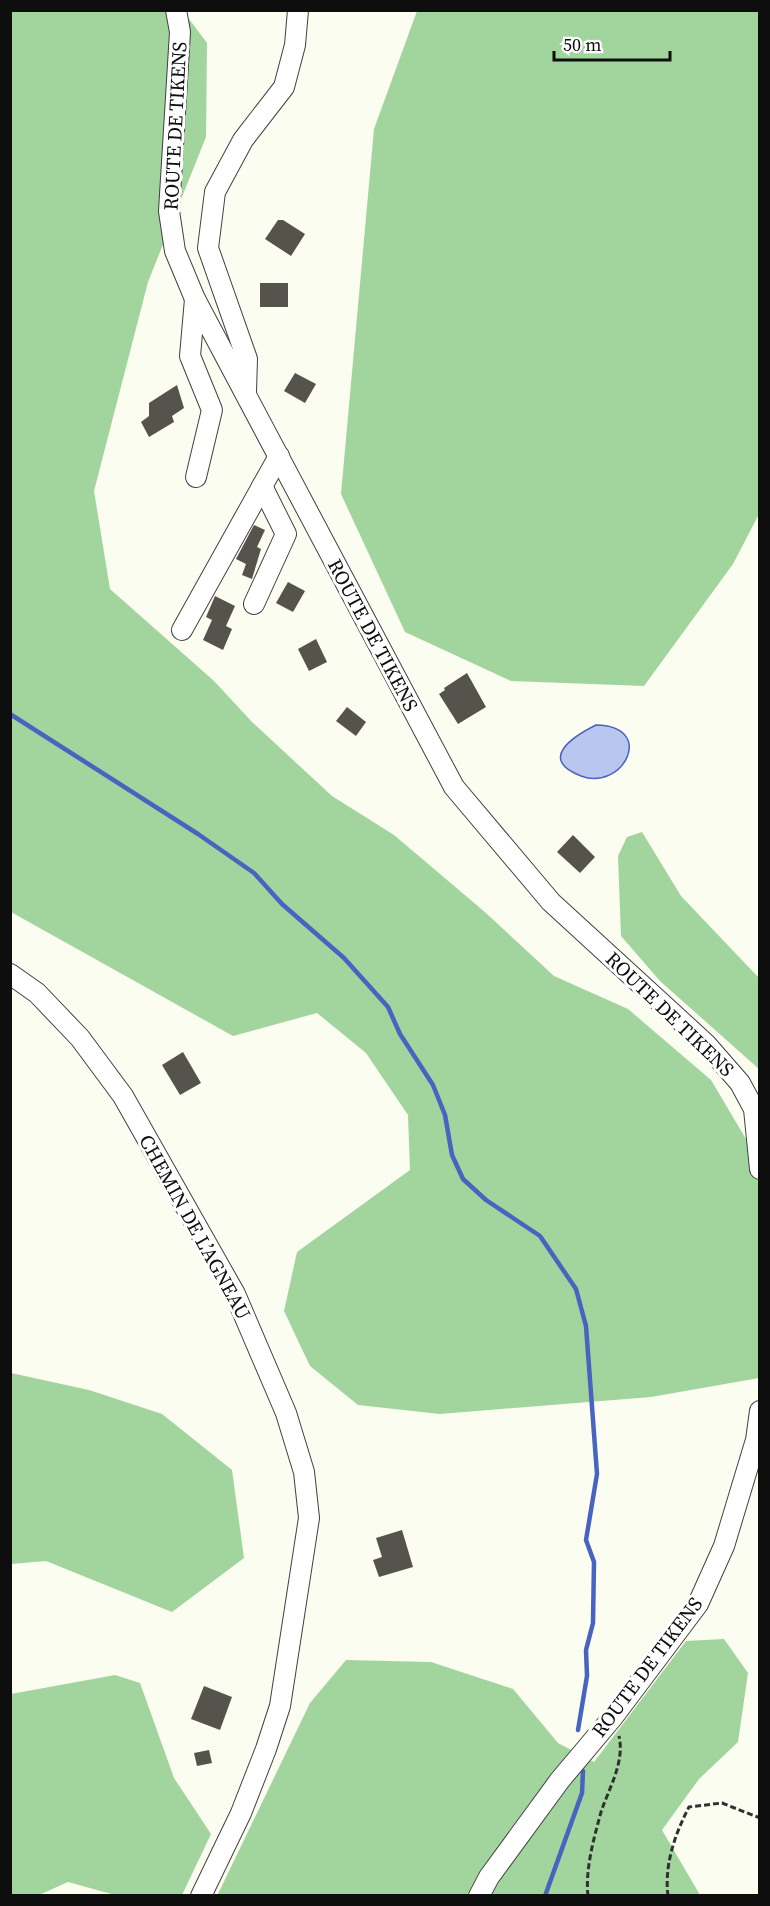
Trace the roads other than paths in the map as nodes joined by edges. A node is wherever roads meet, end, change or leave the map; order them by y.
1 (176, 10) edge
2 (298, 10) edge
3 (195, 298) junction
4 (246, 394) junction
5 (279, 456) junction
6 (196, 477) dead end
7 (262, 486) junction
8 (254, 604) dead end
9 (182, 630) dead end
10 (10, 974) edge
11 (757, 1112) edge
12 (759, 1169) edge
13 (759, 1411) edge
14 (201, 1896) edge
15 (479, 1896) edge

1 - 3 street, ROUTE DE TIKENS
2 - 4 street
3 - 4 street, ROUTE DE TIKENS
3 - 6 street
4 - 5 street, ROUTE DE TIKENS
5 - 7 street
5 - 11 street, ROUTE DE TIKENS
7 - 8 street
7 - 9 street
10 - 14 street, CHEMIN DE L’AGNEAU
11 - 12 street, ROUTE DE TIKENS
13 - 15 street, ROUTE DE TIKENS

